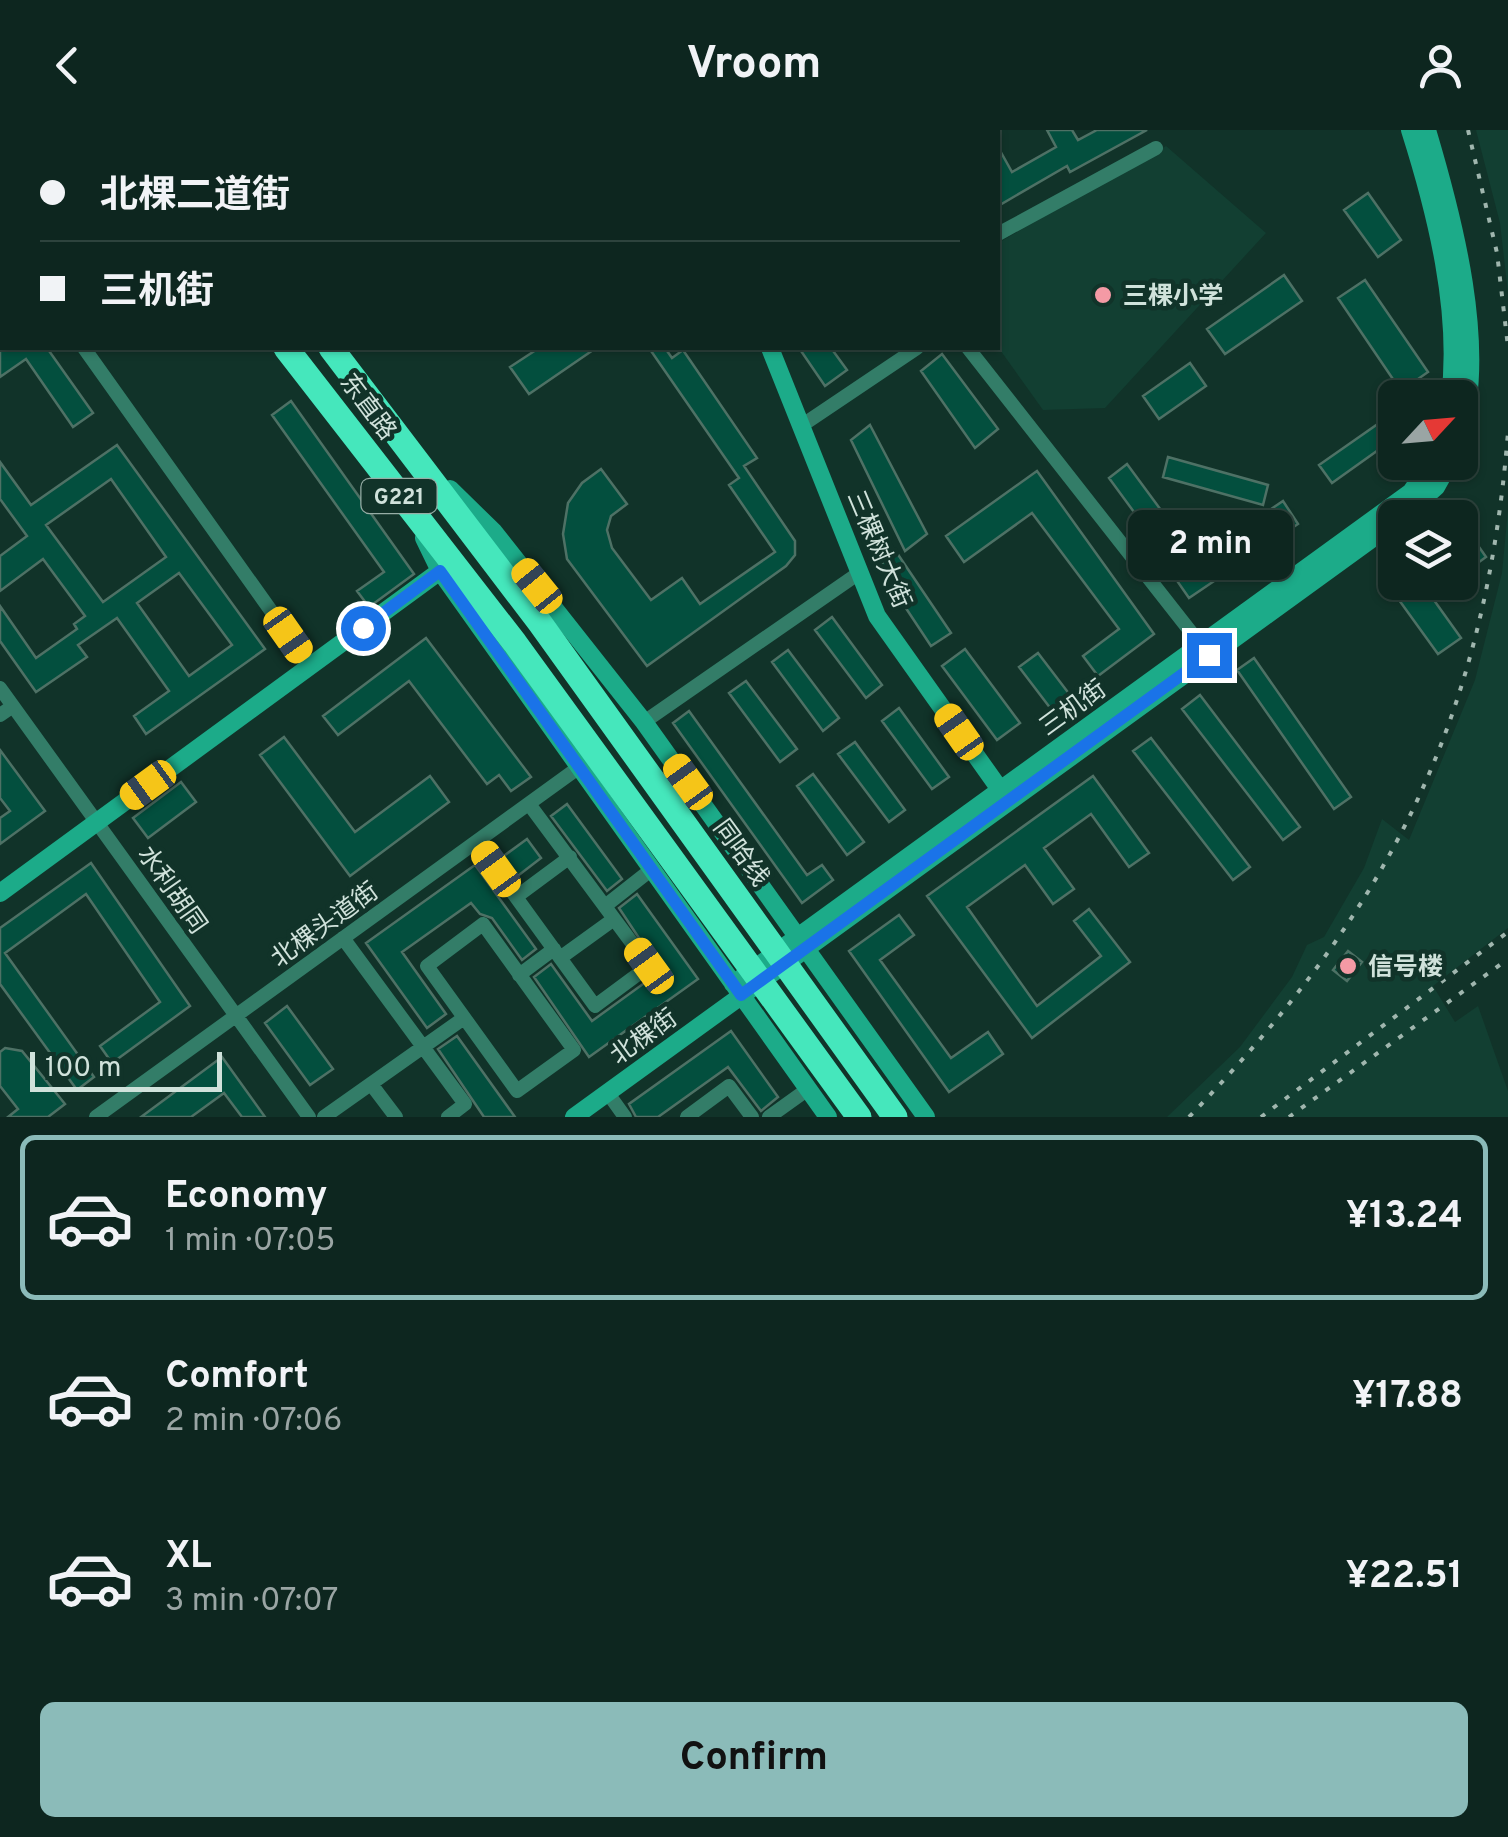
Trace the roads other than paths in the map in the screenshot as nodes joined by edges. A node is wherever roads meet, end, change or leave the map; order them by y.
1 (1410, 130) edge
2 (1426, 130) edge
3 (1156, 148) dead end
4 (1000, 233) edge
5 (85, 350) edge
6 (288, 350) edge
7 (333, 350) edge
8 (771, 350) edge
9 (913, 350) edge
10 (970, 350) edge
11 (1449, 380) edge
12 (1467, 380) edge
13 (804, 424) junction
14 (411, 452) junction
15 (1419, 480) edge
16 (1440, 480) edge
17 (1422, 500) edge
18 (414, 515) junction
19 (1378, 533) edge
20 (440, 571) junction
21 (859, 572) junction
22 (540, 623) joint
23 (1204, 650) junction
24 (311, 666) junction
25 (0, 688) edge
26 (13, 706) junction
27 (0, 716) edge
28 (644, 722) junction
29 (578, 768) junction
30 (1005, 796) junction
31 (529, 804) junction
32 (98, 822) junction
33 (476, 842) junction
34 (570, 858) junction
35 (652, 869) junction
36 (0, 893) edge
37 (516, 897) junction
38 (609, 912) junction
39 (344, 938) junction
40 (803, 941) junction
41 (557, 953) junction
42 (520, 974) junction
43 (737, 989) junction
44 (235, 1016) junction
45 (464, 1018) junction
46 (423, 1047) junction
47 (371, 1084) junction
48 (808, 1089) junction
49 (607, 1092) junction
50 (96, 1117) edge
51 (309, 1117) edge
52 (324, 1117) edge
53 (396, 1117) edge
54 (448, 1117) edge
55 (574, 1117) edge
56 (625, 1117) edge
57 (688, 1117) edge
58 (752, 1117) edge
59 (770, 1117) edge
60 (828, 1117) edge
61 (859, 1117) edge
62 (895, 1117) edge
63 (926, 1117) edge

1 - 11 street
2 - 12 street
3 - 4 street
5 - 24 street
6 - 18 highway, 东直路 / G221
7 - 14 highway, 东直路 / G221
8 - 13 street, 三棵树大街
9 - 13 street
10 - 23 street
13 - 21 street, 三棵树大街
14 - 22 highway, 东直路 / G221
14 - 28 street
15 - 23 street, 三机街
16 - 17 street
18 - 20 street
18 - 61 highway, 东直路 / G221
19 - 23 street, 三机街
20 - 24 street
20 - 29 street
21 - 28 street
21 - 30 street, 三棵树大街
22 - 62 highway, 同哈线 / G221
23 - 30 street, 三机街
24 - 32 street
25 - 26 street, 水利胡同
26 - 27 street
26 - 32 street, 水利胡同
28 - 40 street
29 - 31 street, 北棵头道街
29 - 35 street
30 - 40 street, 三机街
31 - 33 street, 北棵头道街
31 - 34 street
32 - 36 street
32 - 44 street, 水利胡同
33 - 37 street
33 - 39 street, 北棵头道街
34 - 37 street
34 - 38 street
35 - 38 street
35 - 43 street
37 - 41 street
38 - 41 street
38 - 41 street
39 - 44 street, 北棵头道街
39 - 46 street
40 - 43 street, 三机街
40 - 63 street
41 - 42 street
42 - 45 street
42 - 45 street
43 - 48 street
43 - 49 street, 北棵街
44 - 50 street, 北棵头道街
44 - 51 street, 水利胡同
45 - 46 street
46 - 47 street
46 - 54 street
47 - 52 street
47 - 53 street
48 - 59 street
48 - 60 street
49 - 55 street, 北棵街
49 - 56 street
57 - 58 street

